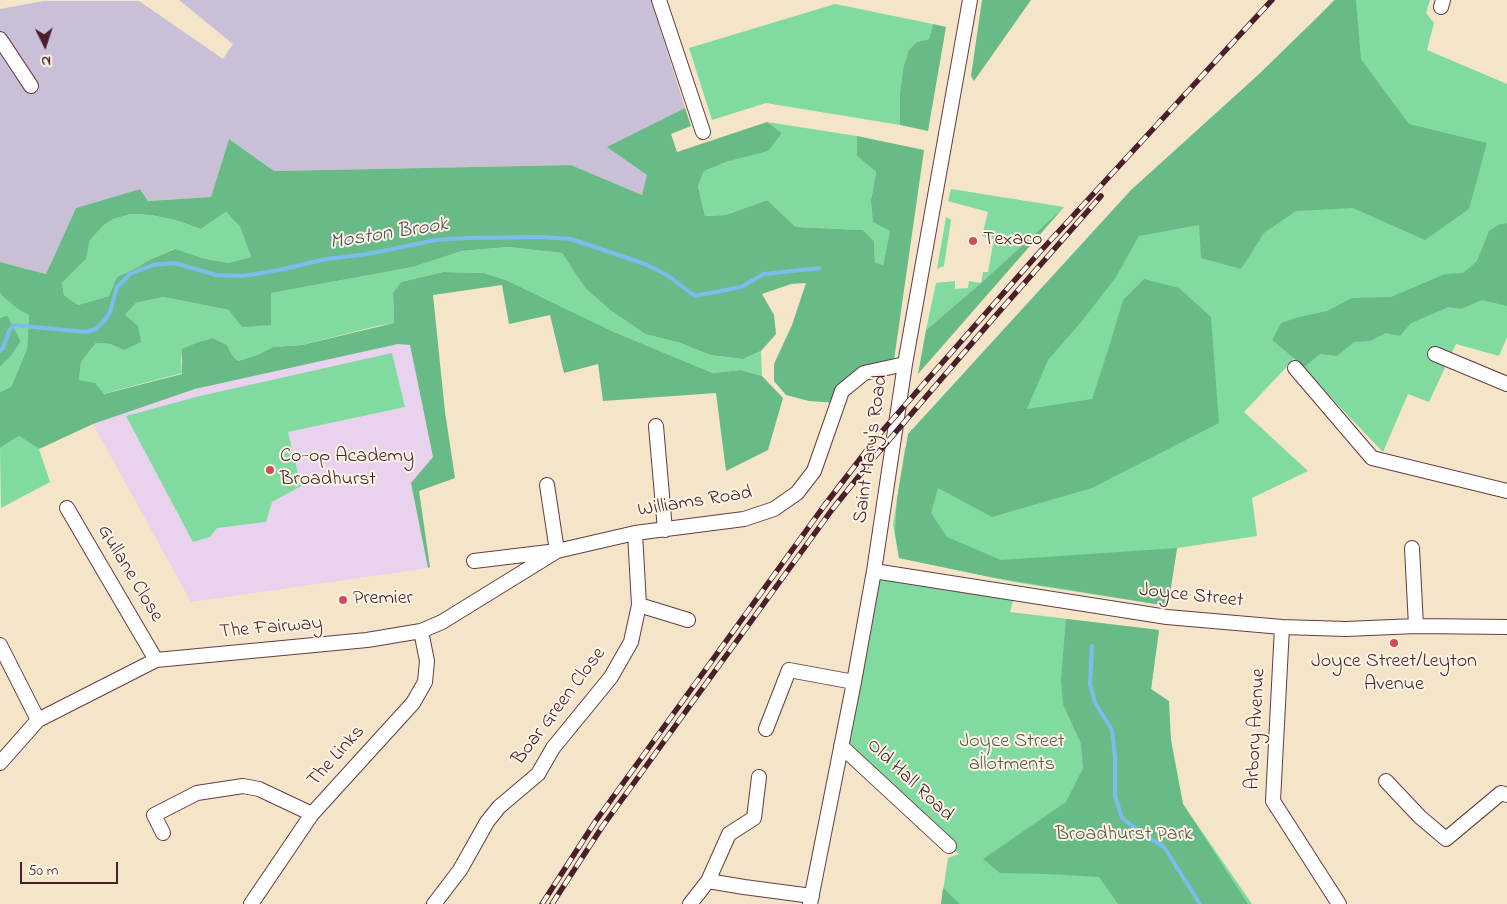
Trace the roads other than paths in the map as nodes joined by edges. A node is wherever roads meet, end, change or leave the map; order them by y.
1 (659, 0) edge
2 (970, 0) edge
3 (0, 39) edge
4 (31, 86) dead end
5 (703, 132) dead end
6 (1435, 354) dead end
7 (905, 364) junction
8 (1295, 368) dead end
9 (1507, 384) edge
10 (656, 426) dead end
11 (547, 485) dead end
12 (1507, 491) edge
13 (67, 508) dead end
14 (665, 530) junction
15 (636, 533) junction
16 (1412, 548) dead end
17 (557, 551) junction
18 (474, 561) dead end
19 (874, 571) junction
20 (640, 605) junction
21 (688, 620) dead end
22 (1416, 626) junction
23 (1282, 627) junction
24 (1507, 627) edge
25 (421, 631) junction
26 (0, 645) edge
27 (156, 660) junction
28 (854, 682) junction
29 (38, 720) junction
30 (766, 729) dead end
31 (841, 746) junction
32 (0, 763) edge
33 (759, 777) dead end
34 (1386, 781) dead end
35 (1507, 795) edge
36 (312, 814) junction
37 (163, 833) dead end
38 (949, 846) dead end
39 (708, 881) junction
40 (811, 900) edge
41 (251, 904) edge
42 (434, 904) edge
43 (690, 904) edge
44 (1339, 904) edge

1 - 5 street
2 - 7 street, Saint Mary's Road
3 - 4 street
6 - 9 street
7 - 14 street, Williams Road
7 - 19 street, Saint Mary's Road
8 - 12 street
10 - 14 street
11 - 17 street
13 - 27 street, Gullane Close
14 - 15 street, Williams Road
15 - 17 street, Williams Road
15 - 20 street, Boar Green Close
16 - 22 street
17 - 18 street, Williams Road
17 - 25 street, The Fairway
19 - 23 street, Joyce Street
19 - 28 street, Saint Mary's Road
20 - 21 street
20 - 42 street, Boar Green Close
22 - 23 street, Joyce Street
22 - 24 street, Joyce Street
23 - 44 street, Arbory Avenue
25 - 27 street, The Fairway
25 - 36 street, The Links
26 - 29 street
27 - 29 street, The Fairway
28 - 30 street
28 - 31 street, Saint Mary's Road
29 - 32 street, The Fairway
31 - 38 street, Old Hall Road
31 - 40 street, Saint Mary's Road
33 - 39 street
34 - 35 street
36 - 37 street
36 - 41 street, The Links
39 - 40 street
39 - 43 street

